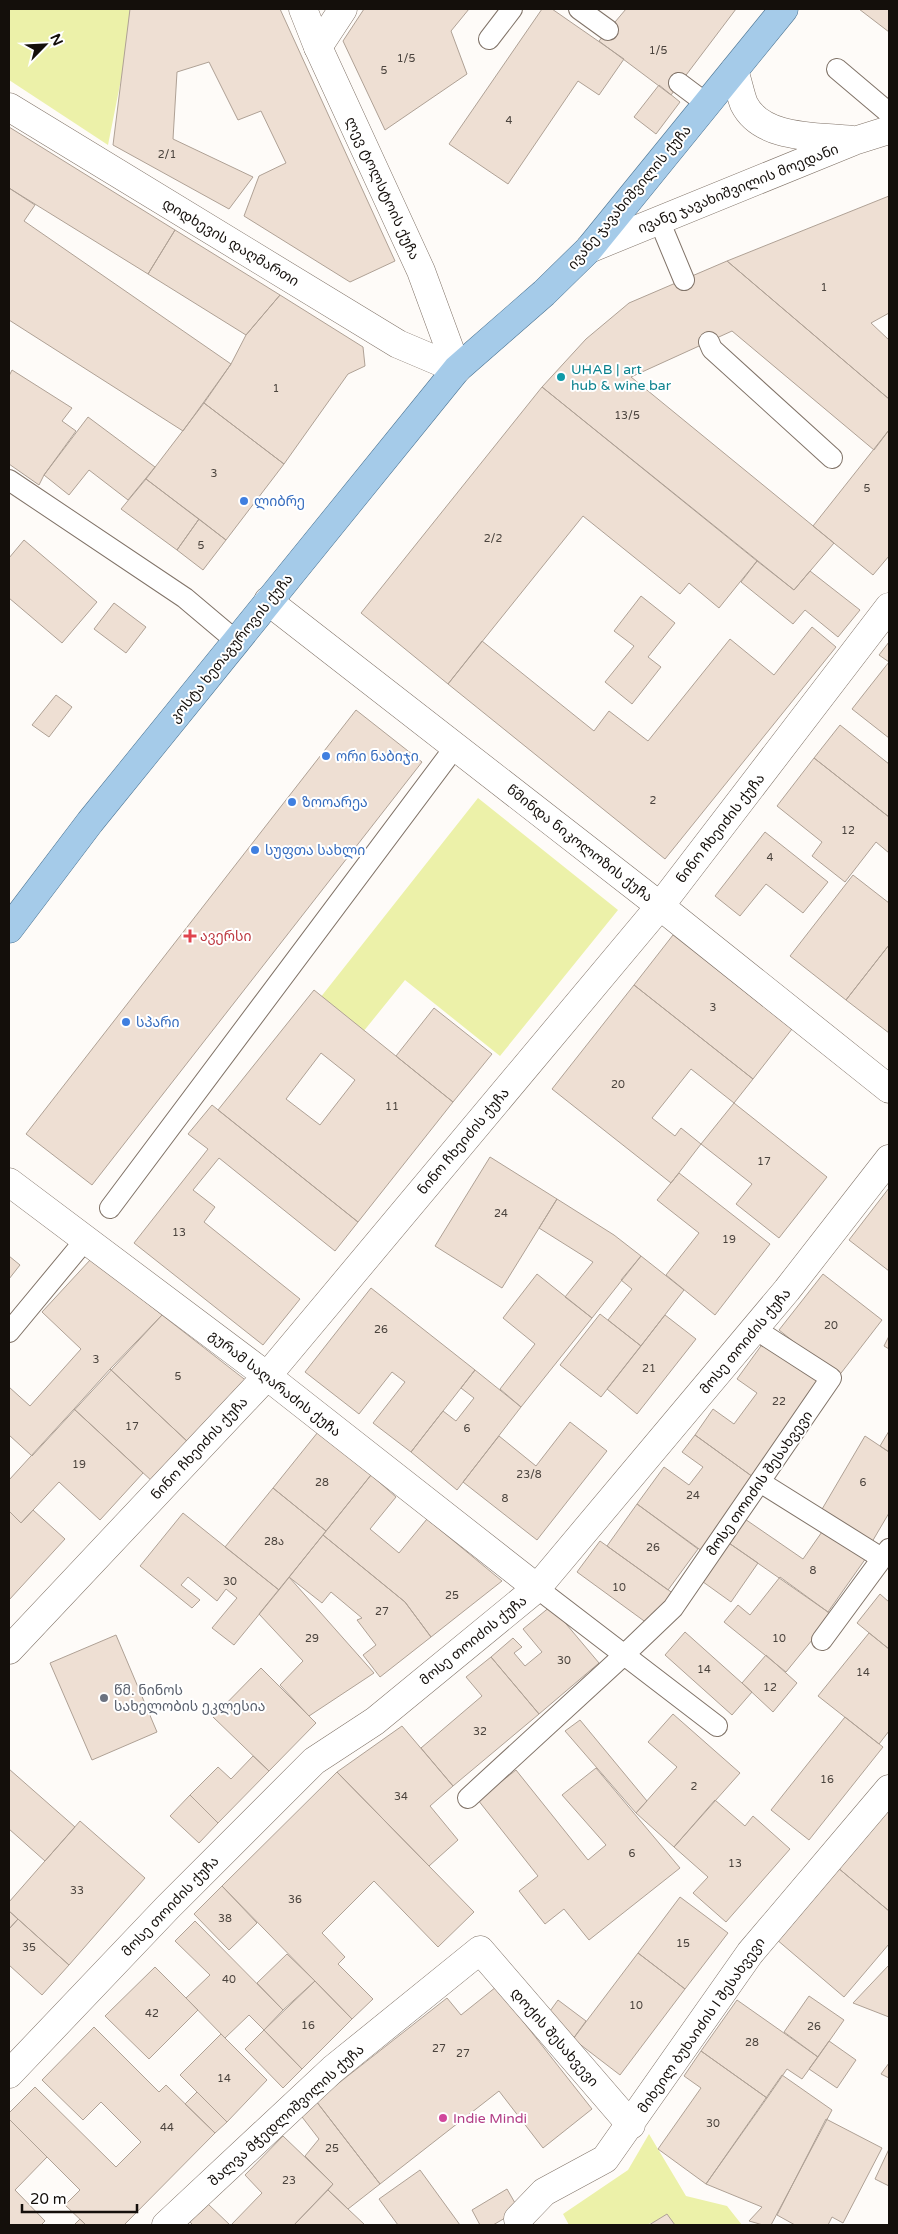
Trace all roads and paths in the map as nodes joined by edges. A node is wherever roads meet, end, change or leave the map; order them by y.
1 (303, 9) edge
2 (343, 9) edge
3 (512, 9) edge
4 (579, 9) edge
5 (784, 9) edge
6 (608, 30) dead end
7 (489, 39) dead end
8 (318, 47) junction
9 (837, 69) dead end
10 (734, 70) junction
11 (680, 84) dead end
12 (708, 104) junction
13 (9, 107) edge
14 (889, 113) edge
15 (889, 130) edge
16 (854, 140) junction
17 (658, 220) junction
18 (589, 249) junction
19 (684, 280) dead end
20 (709, 342) dead end
21 (457, 369) junction
22 (832, 458) dead end
23 (9, 480) edge
24 (268, 601) junction
25 (889, 607) edge
26 (236, 641) junction
27 (455, 747) junction
28 (660, 906) junction
29 (9, 929) edge
30 (889, 1088) edge
31 (889, 1159) edge
32 (9, 1182) edge
33 (110, 1208) dead end
34 (86, 1240) junction
35 (755, 1328) junction
36 (9, 1332) edge
37 (267, 1376) junction
38 (760, 1482) junction
39 (886, 1554) edge
40 (537, 1588) junction
41 (822, 1640) dead end
42 (9, 1650) edge
43 (625, 1654) junction
44 (717, 1726) dead end
45 (889, 1789) edge
46 (468, 1798) dead end
47 (480, 1950) joint
48 (9, 2074) edge
49 (631, 2125) junction
50 (518, 2220) dead end
51 (166, 2225) edge

1 - 8 street, ლევ ტოლსტოის ქუჩა
2 - 8 street
3 - 7 lane
4 - 6 lane
5 - 10 main road, ივანე ჯავახიშვილის ქუჩა
8 - 21 street, ლევ ტოლსტოის ქუჩა
9 - 14 lane
10 - 12 main road, ივანე ჯავახიშვილის ქუჩა
10 - 16 street, ივანე ჯავახიშვილის მოედანი
11 - 12 lane
12 - 18 main road, ივანე ჯავახიშვილის ქუჩა
13 - 21 street, დიდხევის დაღმართი
15 - 16 street
16 - 17 street, ივანე ჯავახიშვილის მოედანი
17 - 18 street, ივანე ჯავახიშვილის მოედანი
17 - 19 lane
18 - 21 main road, ივანე ჯავახიშვილის ქუჩა
20 - 22 lane
21 - 24 main road, კოსტა ხეთაგუროვის ქუჩა
23 - 26 lane
24 - 26 main road, კოსტა ხეთაგუროვის ქუჩა
24 - 27 street, წმინდა ნიკოლოზის ქუჩა
25 - 28 street, ნინო ჩხეიძის ქუჩა
26 - 29 main road, კოსტა ხეთაგუროვის ქუჩა
27 - 28 street, წმინდა ნიკოლოზის ქუჩა
27 - 33 lane
28 - 30 street, წმინდა ნიკოლოზის ქუჩა
28 - 37 street, ნინო ჩხეიძის ქუჩა
31 - 35 street, მოსე თოიძის ქუჩა
32 - 34 street, გურამ საღარაძის ქუჩა
34 - 36 lane
34 - 37 street, გურამ საღარაძის ქუჩა
35 - 38 lane, მოსე თოიძის შესახვევი
35 - 40 street, მოსე თოიძის ქუჩა
37 - 40 street, გურამ საღარაძის ქუჩა
37 - 42 street, ნინო ჩხეიძის ქუჩა
38 - 39 lane
38 - 43 lane, მოსე თოიძის შესახვევი
39 - 41 lane
40 - 43 lane
40 - 48 street, მოსე თოიძის ქუჩა
43 - 44 lane
43 - 46 lane
45 - 49 street, მიხეილ ბუხაიძის I შესახვევი
47 - 49 street, დოქის შესახვევი
47 - 51 street, შალვა მჭედლიშვილის ქუჩა
49 - 50 street, მიხეილ ბუხაიძის I შესახვევი

